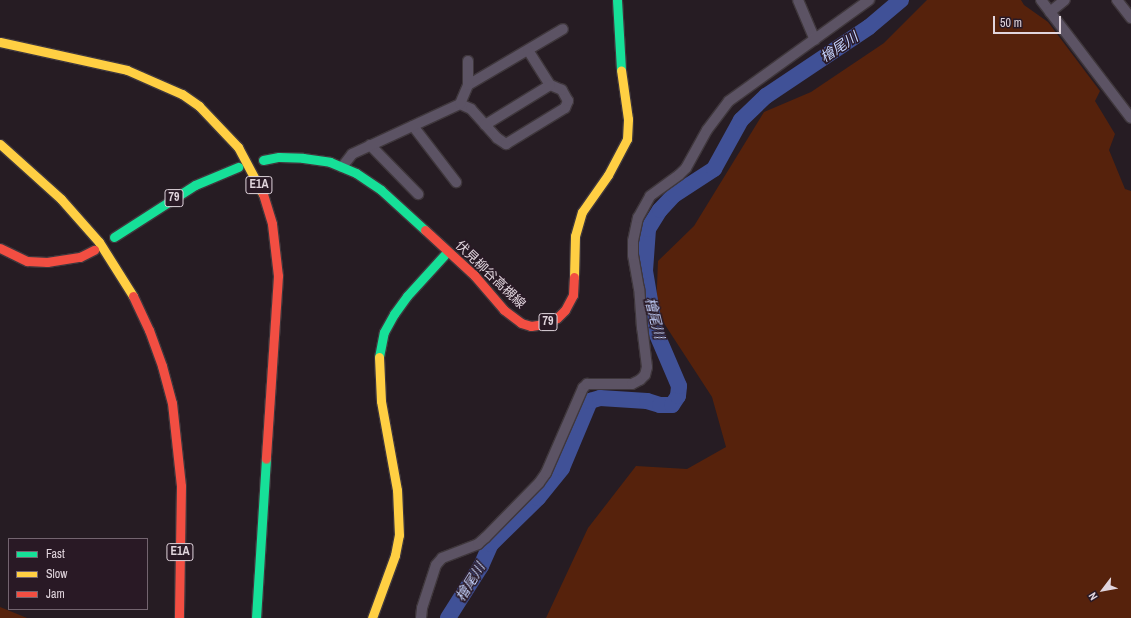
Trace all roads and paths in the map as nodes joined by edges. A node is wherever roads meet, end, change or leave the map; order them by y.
1 (617, 0) edge
2 (798, 0) edge
3 (870, 0) edge
4 (1041, 0) edge
5 (1065, 0) edge
6 (1118, 0) edge
7 (1050, 12) junction
8 (1131, 18) edge
9 (563, 30) dead end
10 (815, 40) junction
11 (0, 42) edge
12 (528, 50) junction
13 (468, 60) dead end
14 (468, 85) junction
15 (550, 85) junction
16 (460, 104) junction
17 (1131, 118) edge
18 (485, 125) junction
19 (413, 126) junction
20 (0, 144) edge
21 (370, 145) junction
22 (263, 160) dead end
23 (238, 167) dead end
24 (342, 167) junction
25 (456, 182) dead end
26 (418, 194) dead end
27 (114, 237) dead end
28 (0, 248) edge
29 (94, 250) dead end
30 (447, 252) junction
31 (179, 618) edge
32 (256, 618) edge
33 (372, 618) edge
34 (421, 618) edge

1 - 30 main road, 伏見柳谷高槻線 / 79
2 - 10 street
3 - 10 street
4 - 7 street
5 - 7 street
6 - 8 street
7 - 17 street
9 - 12 street
10 - 34 street
11 - 32 main road, E1A
12 - 14 street
12 - 15 street
13 - 14 street
14 - 16 street
15 - 18 street
15 - 18 street
16 - 18 street
16 - 19 street
19 - 21 street
19 - 25 street
20 - 31 main road, E1A
21 - 24 street
21 - 26 street
22 - 24 main road, 伏見柳谷高槻線 / 79
23 - 27 main road, 79
24 - 30 main road, 伏見柳谷高槻線 / 79
28 - 29 main road
30 - 33 main road

